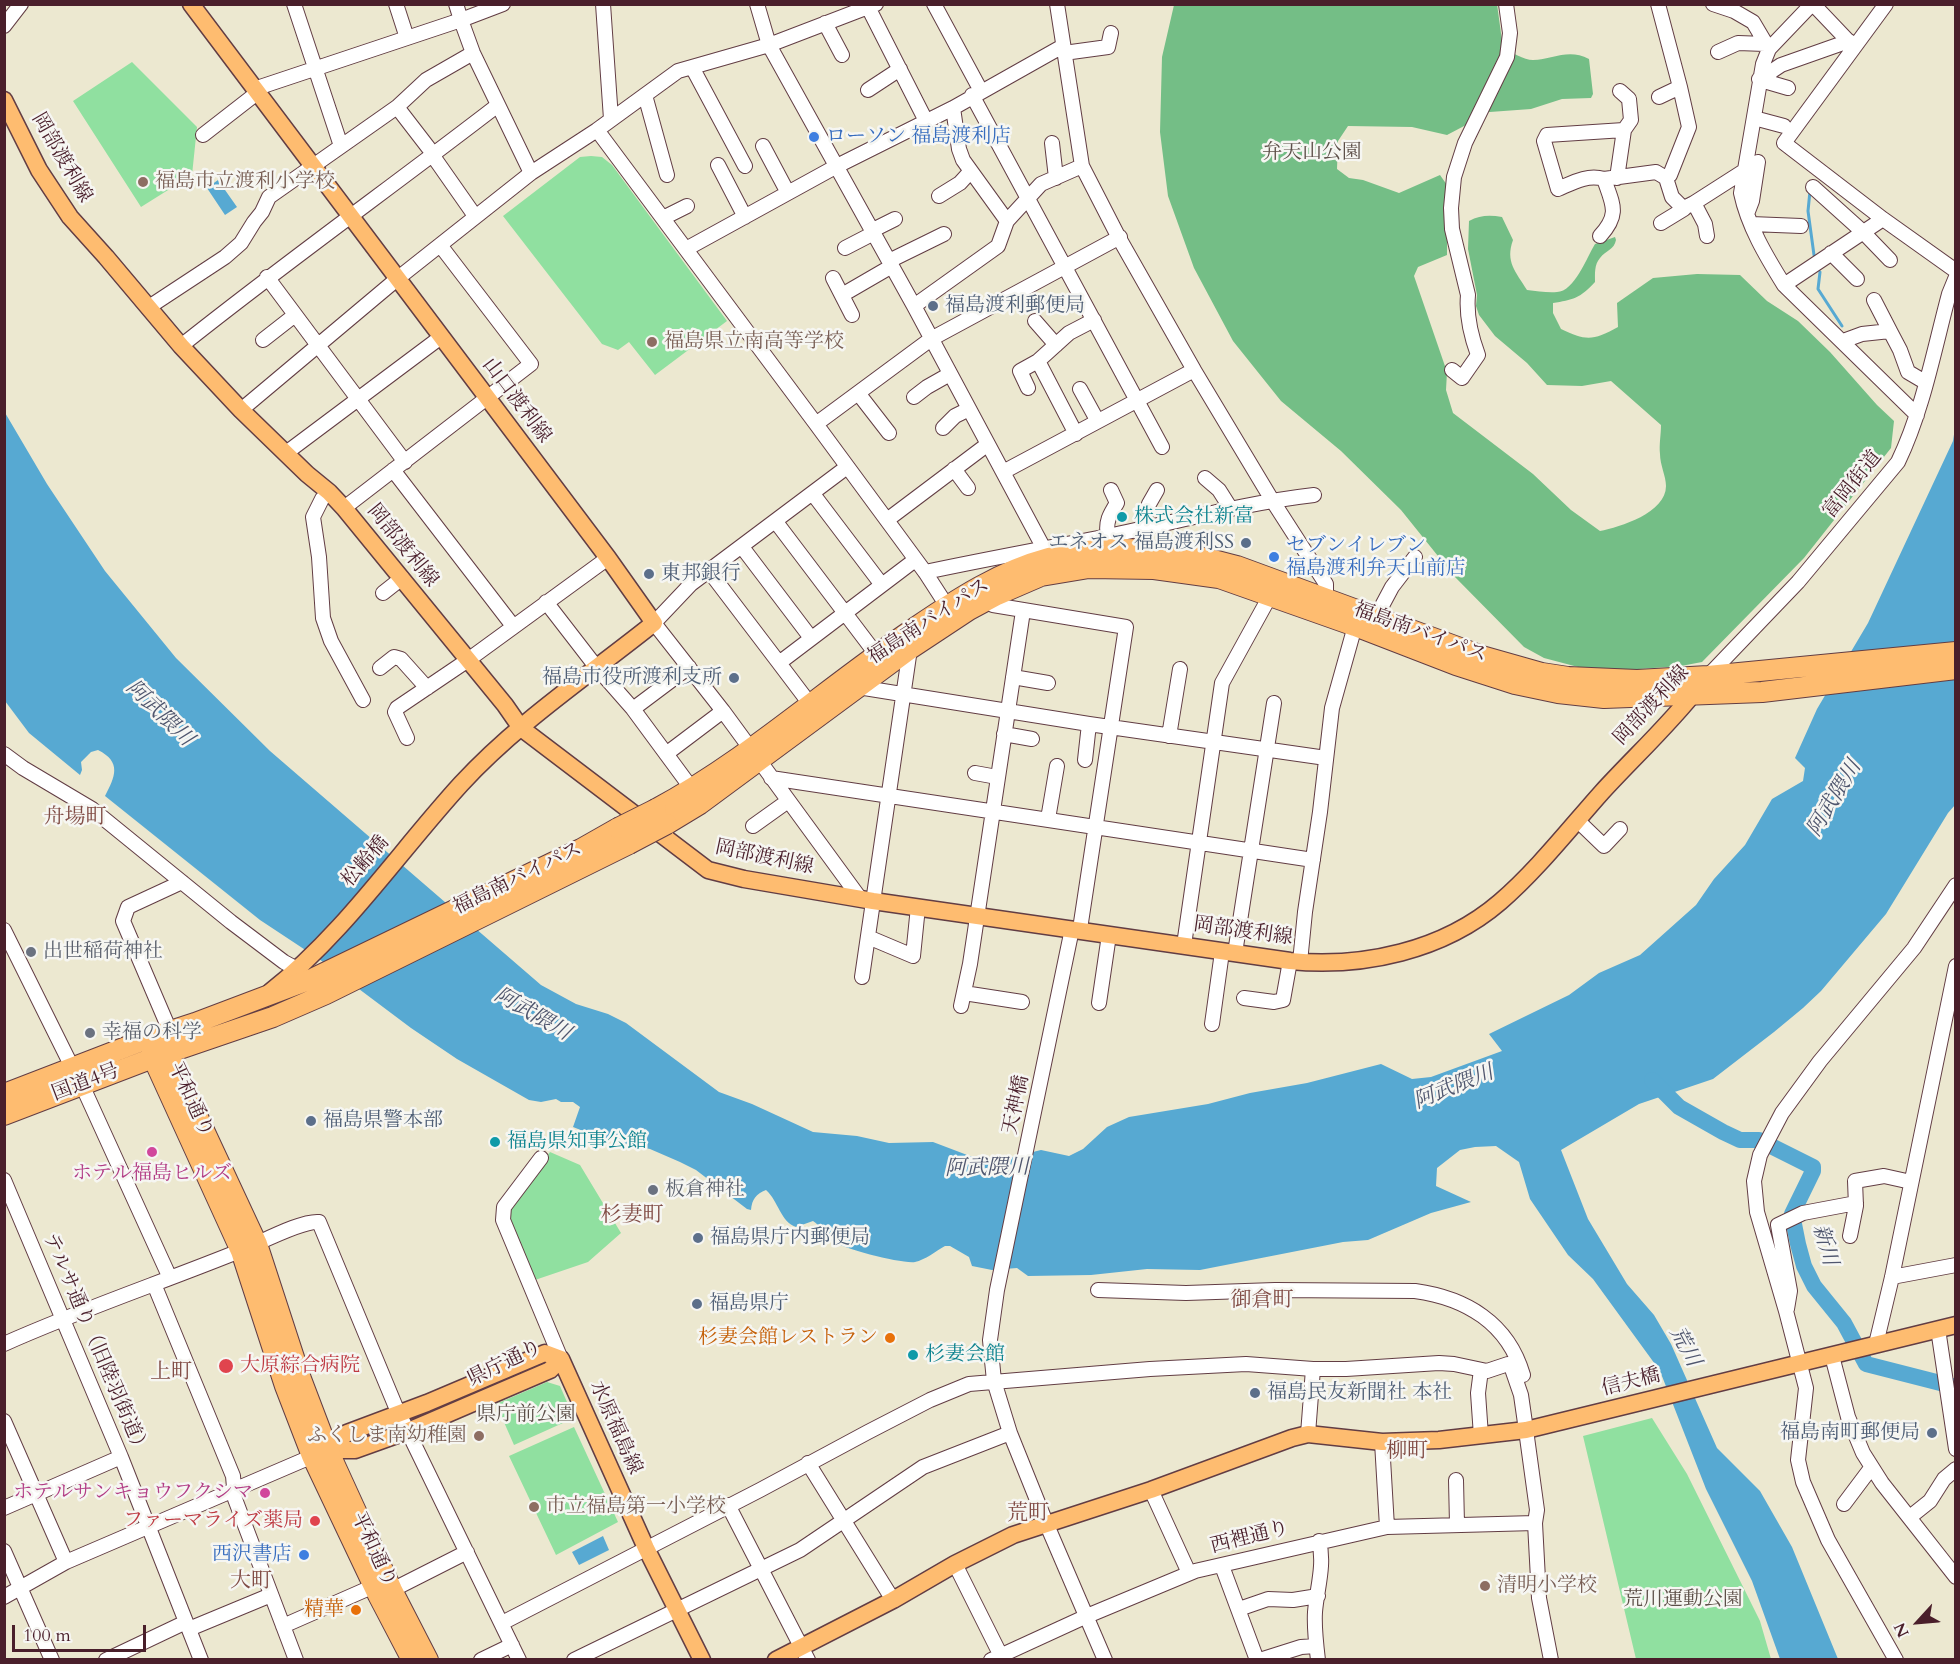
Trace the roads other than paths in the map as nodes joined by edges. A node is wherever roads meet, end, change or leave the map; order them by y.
1 (21, 4) edge
2 (191, 4) edge
3 (294, 4) edge
4 (396, 4) edge
5 (456, 4) edge
6 (503, 4) edge
7 (603, 4) edge
8 (757, 4) edge
9 (934, 4) edge
10 (1057, 4) edge
11 (1506, 4) edge
12 (1658, 4) edge
13 (1713, 4) edge
14 (1886, 4) edge
15 (1811, 5) edge
16 (872, 6) edge
17 (461, 20) junction
18 (825, 23) junction
19 (4, 26) edge
20 (1111, 33) dead end
21 (407, 38) junction
22 (1852, 44) junction
23 (769, 45) junction
24 (1767, 46) junction
25 (1064, 49) junction
26 (1718, 52) dead end
27 (473, 53) junction
28 (842, 55) dead end
29 (692, 67) junction
30 (315, 68) junction
31 (900, 69) junction
32 (1762, 80) junction
33 (1680, 87) junction
34 (1788, 88) dead end
35 (868, 90) dead end
36 (256, 91) junction
37 (1620, 91) dead end
38 (976, 93) junction
39 (645, 95) junction
40 (1659, 97) dead end
41 (4, 100) edge
42 (498, 105) junction
43 (398, 107) junction
44 (953, 108) junction
45 (1754, 118) junction
46 (611, 119) junction
47 (926, 121) junction
48 (1784, 126) dead end
49 (597, 130) junction
50 (1624, 130) junction
51 (202, 135) dead end
52 (1052, 143) dead end
53 (341, 146) junction
54 (763, 146) dead end
55 (433, 155) junction
56 (1758, 162) dead end
57 (718, 165) dead end
58 (745, 166) dead end
59 (837, 166) junction
60 (1082, 166) junction
61 (313, 167) junction
62 (970, 171) junction
63 (1744, 171) junction
64 (531, 173) junction
65 (667, 175) dead end
66 (1056, 178) junction
67 (1611, 178) junction
68 (1666, 178) junction
69 (1813, 187) dead end
70 (788, 193) junction
71 (939, 196) dead end
72 (1029, 199) junction
73 (687, 206) dead end
74 (1689, 206) junction
75 (350, 216) junction
76 (475, 216) junction
77 (745, 217) junction
78 (663, 218) junction
79 (895, 219) dead end
80 (1749, 219) junction
81 (1883, 219) junction
82 (1007, 221) junction
83 (1660, 223) dead end
84 (1801, 226) dead end
85 (873, 232) junction
86 (1863, 232) junction
87 (944, 234) dead end
88 (1600, 236) dead end
89 (1707, 236) dead end
90 (1120, 237) junction
91 (440, 245) junction
92 (845, 248) dead end
93 (686, 249) junction
94 (1831, 254) junction
95 (1890, 260) dead end
96 (891, 263) junction
97 (1064, 267) junction
98 (1956, 270) edge
99 (267, 277) junction
100 (1956, 277) edge
101 (833, 278) dead end
102 (396, 279) junction
103 (1857, 279) dead end
104 (1784, 285) junction
105 (842, 295) junction
106 (1874, 300) dead end
107 (914, 306) junction
108 (148, 307) junction
109 (295, 315) junction
110 (852, 315) dead end
111 (1094, 320) junction
112 (1035, 321) dead end
113 (1890, 331) junction
114 (441, 337) junction
115 (931, 339) junction
116 (263, 340) dead end
117 (1843, 341) junction
118 (318, 345) junction
119 (1056, 345) junction
120 (181, 346) junction
121 (1038, 361) junction
122 (1194, 370) junction
123 (1452, 370) dead end
124 (950, 374) junction
125 (1925, 382) junction
126 (1028, 388) dead end
127 (1080, 389) dead end
128 (858, 393) junction
129 (914, 397) dead end
130 (487, 398) junction
131 (358, 399) junction
132 (1137, 399) junction
133 (969, 409) junction
134 (241, 410) junction
135 (1917, 415) junction
136 (1097, 420) junction
137 (816, 424) junction
138 (943, 428) dead end
139 (889, 432) dead end
140 (1076, 434) junction
141 (988, 444) junction
142 (1162, 447) dead end
143 (286, 453) junction
144 (405, 462) junction
145 (847, 467) junction
146 (954, 469) junction
147 (393, 471) junction
148 (1003, 472) junction
149 (1205, 478) dead end
150 (968, 488) dead end
151 (1111, 490) dead end
152 (1157, 490) dead end
153 (329, 492) junction
154 (813, 494) junction
155 (1314, 495) dead end
156 (1272, 500) junction
157 (344, 508) junction
158 (1231, 509) junction
159 (887, 520) junction
160 (776, 522) junction
161 (1141, 529) junction
162 (1108, 536) junction
163 (742, 547) junction
164 (1046, 552) junction
165 (1415, 557) dead end
166 (608, 558) junction
167 (915, 560) junction
168 (709, 571) junction
169 (925, 572) junction
170 (402, 578) junction
171 (882, 585) junction
172 (383, 593) dead end
173 (1270, 596) junction
174 (1326, 598) junction
175 (988, 600) junction
176 (546, 602) junction
177 (947, 606) junction
178 (1023, 611) junction
179 (845, 613) junction
180 (1376, 617) junction
181 (654, 623) junction
182 (513, 626) junction
183 (1355, 626) junction
184 (811, 638) junction
185 (910, 649) junction
186 (1956, 652) edge
187 (876, 654) junction
188 (468, 660) junction
189 (779, 663) junction
190 (690, 667) junction
191 (380, 668) dead end
192 (597, 668) junction
193 (1180, 669) dead end
194 (1956, 669) edge
195 (1708, 676) junction
196 (1013, 677) junction
197 (1048, 683) dead end
198 (858, 687) junction
199 (427, 688) junction
200 (1693, 695) junction
201 (904, 696) junction
202 (363, 700) dead end
203 (1274, 703) dead end
204 (810, 704) junction
205 (633, 709) junction
206 (723, 711) junction
207 (1008, 711) junction
208 (1089, 724) junction
209 (1111, 727) junction
210 (521, 728) junction
211 (1004, 734) junction
212 (1169, 736) junction
213 (407, 738) dead end
214 (1032, 738) dead end
215 (1215, 742) junction
216 (1267, 750) junction
217 (4, 754) edge
218 (666, 754) junction
219 (754, 754) junction
220 (1326, 758) junction
221 (1084, 760) dead end
222 (1057, 766) dead end
223 (975, 773) dead end
224 (997, 777) junction
225 (771, 778) junction
226 (692, 789) junction
227 (889, 795) junction
228 (788, 801) junction
229 (992, 811) junction
230 (661, 816) junction
231 (1048, 819) junction
232 (1577, 820) junction
233 (753, 826) dead end
234 (1096, 826) junction
235 (1620, 829) dead end
236 (1199, 842) junction
237 (1252, 850) junction
238 (1313, 860) junction
239 (182, 882) junction
240 (1956, 885) edge
241 (866, 899) junction
242 (918, 907) junction
243 (977, 915) junction
244 (1076, 929) junction
245 (4, 930) edge
246 (1109, 935) junction
247 (868, 937) junction
248 (1184, 945) junction
249 (1229, 952) junction
250 (1295, 961) junction
251 (1956, 966) edge
252 (304, 971) junction
253 (862, 977) dead end
254 (1244, 998) dead end
255 (1022, 1002) dead end
256 (1099, 1003) dead end
257 (1212, 1024) dead end
258 (161, 1034) junction
259 (160, 1055) junction
260 (72, 1067) junction
261 (82, 1084) junction
262 (4, 1094) edge
263 (4, 1115) edge
264 (541, 1158) dead end
265 (4, 1180) edge
266 (1911, 1182) junction
267 (1856, 1203) junction
268 (1850, 1236) dead end
269 (249, 1247) junction
270 (1956, 1265) edge
271 (1892, 1277) junction
272 (170, 1278) junction
273 (153, 1284) junction
274 (1098, 1290) dead end
275 (1786, 1311) junction
276 (62, 1318) junction
277 (1956, 1325) edge
278 (1938, 1329) junction
279 (4, 1344) edge
280 (1876, 1344) junction
281 (1832, 1356) junction
282 (561, 1359) junction
283 (1800, 1363) junction
284 (1313, 1369) junction
285 (1481, 1370) junction
286 (994, 1381) junction
287 (1522, 1400) junction
288 (399, 1414) junction
289 (4, 1421) edge
290 (1535, 1428) junction
291 (408, 1431) junction
292 (1010, 1433) junction
293 (1308, 1434) junction
294 (1480, 1436) junction
295 (1382, 1442) junction
296 (1956, 1449) edge
297 (320, 1453) junction
298 (19, 1457) junction
299 (121, 1457) junction
300 (4, 1462) edge
301 (808, 1463) junction
302 (1871, 1468) junction
303 (1956, 1469) edge
304 (1456, 1480) dead end
305 (234, 1490) junction
306 (1151, 1490) junction
307 (36, 1495) junction
308 (1844, 1504) dead end
309 (728, 1505) junction
310 (4, 1508) edge
311 (1910, 1517) junction
312 (845, 1521) junction
313 (1535, 1523) junction
314 (1457, 1524) junction
315 (1047, 1525) junction
316 (148, 1526) junction
317 (1386, 1527) junction
318 (1319, 1541) junction
319 (646, 1548) junction
320 (4, 1551) edge
321 (467, 1552) junction
322 (66, 1562) junction
323 (956, 1564) junction
324 (1222, 1566) junction
325 (1538, 1568) junction
326 (762, 1569) junction
327 (1189, 1573) junction
328 (1956, 1577) edge
329 (1548, 1580) dead end
330 (21, 1587) junction
331 (383, 1588) junction
332 (271, 1595) junction
333 (1318, 1596) junction
334 (4, 1597) edge
335 (893, 1600) junction
336 (1239, 1609) junction
337 (677, 1611) junction
338 (1087, 1616) junction
339 (502, 1623) junction
340 (188, 1625) junction
341 (283, 1626) junction
342 (512, 1644) junction
343 (805, 1653) edge
344 (1317, 1653) edge
345 (996, 1658) edge
346 (52, 1659) edge
347 (106, 1659) edge
348 (201, 1659) edge
349 (296, 1659) edge
350 (412, 1659) edge
351 (428, 1659) edge
352 (481, 1659) edge
353 (519, 1659) edge
354 (574, 1659) edge
355 (702, 1659) edge
356 (776, 1659) edge
357 (1105, 1659) edge
358 (1258, 1659) edge
359 (1551, 1659) edge
360 (1896, 1659) edge

1 - 19 street
2 - 36 main road, 山口渡利線
3 - 30 street
4 - 21 street
5 - 17 street
6 - 17 street
7 - 46 street
8 - 23 street
9 - 38 street
10 - 25 street
11 - 123 street
12 - 33 street
13 - 24 street
14 - 22 street
15 - 22 street
15 - 24 street
16 - 18 street
16 - 31 street
17 - 21 street
17 - 27 street
18 - 23 street
18 - 28 street
20 - 25 street
21 - 30 street
22 - 32 street
22 - 81 street
23 - 29 street
23 - 59 street
24 - 26 street
24 - 32 street
25 - 38 street
25 - 60 street
27 - 42 street
27 - 43 street
29 - 39 street
29 - 58 street
30 - 36 street
30 - 53 street
31 - 35 street
31 - 47 street
32 - 34 street
32 - 45 street
33 - 40 street
33 - 68 street
36 - 51 street
36 - 61 main road, 山口渡利線
37 - 50 street
38 - 44 street
38 - 72 street
39 - 46 street
39 - 65 street
41 - 108 main road, 岡部渡利線
42 - 55 street
42 - 64 street
43 - 53 street
43 - 55 street
44 - 47 street
44 - 62 street
45 - 48 street
45 - 63 street
46 - 49 street
47 - 59 street
49 - 64 street
49 - 78 street
50 - 67 street
50 - 67 street
52 - 66 street
53 - 61 street
54 - 70 street
55 - 75 street
55 - 76 street
56 - 80 street
57 - 77 street
59 - 70 street
59 - 85 street
60 - 66 street
60 - 90 street
61 - 75 main road, 山口渡利線
61 - 108 street
62 - 71 street
62 - 82 street
63 - 74 street
63 - 80 street
64 - 76 street
66 - 72 street
67 - 68 street
67 - 88 street
68 - 74 street
69 - 86 street
70 - 77 street
72 - 82 street
72 - 97 street
73 - 78 street
74 - 83 street
74 - 89 street
75 - 99 street
75 - 102 main road, 山口渡利線
76 - 91 street
77 - 93 street
78 - 93 street
79 - 85 street
80 - 84 street
80 - 104 street
81 - 86 street
81 - 98 street
82 - 107 street
85 - 92 street
85 - 96 street
86 - 94 street
86 - 95 street
87 - 96 street
90 - 97 street
90 - 122 street
91 - 102 street
91 - 130 street
93 - 137 street
94 - 103 street
94 - 104 street
96 - 105 street
96 - 107 street
97 - 111 street
97 - 115 street
99 - 109 street
99 - 120 street
100 - 125 street, 富岡街道
101 - 105 street
102 - 114 main road, 山口渡利線
102 - 118 street
104 - 117 street
105 - 110 street
106 - 113 street
107 - 115 street
108 - 120 main road, 岡部渡利線
109 - 116 street
109 - 118 street
111 - 119 street
111 - 132 street
112 - 119 street
113 - 117 street
113 - 125 street
114 - 130 main road, 山口渡利線
114 - 131 street
115 - 124 street
115 - 128 street
117 - 135 street
118 - 131 street
118 - 134 street
119 - 121 street
120 - 134 main road, 岡部渡利線
121 - 126 street
121 - 140 street
122 - 132 street
122 - 156 street
124 - 129 street
124 - 133 street
125 - 135 street, 富岡街道
127 - 136 street
128 - 137 street
128 - 139 street
130 - 144 street
130 - 166 main road, 山口渡利線
131 - 143 street
131 - 144 street
132 - 136 street
132 - 142 street
133 - 138 street
133 - 141 street
134 - 143 main road, 岡部渡利線
135 - 195 street, 富岡街道
136 - 140 street
137 - 145 street
140 - 148 street
141 - 146 street
141 - 148 street
143 - 153 main road, 岡部渡利線
144 - 147 street
145 - 154 street
145 - 159 street
146 - 150 street
146 - 159 street
147 - 157 street
147 - 182 street
148 - 164 street
149 - 158 street
151 - 162 street
152 - 161 street
153 - 157 main road, 岡部渡利線
153 - 202 street
154 - 160 street
154 - 171 street
155 - 156 street
156 - 158 street
156 - 174 street
157 - 170 main road, 岡部渡利線
158 - 161 street
159 - 167 street
160 - 163 street
160 - 179 street
161 - 162 street
162 - 164 street
163 - 168 street
163 - 184 street
164 - 169 street
164 - 174 highway, 福島南バイパス
164 - 177 highway, 福島南バイパス
165 - 180 street
166 - 176 street
166 - 181 main road, 山口渡利線
167 - 169 street
167 - 171 street
168 - 181 street
168 - 189 street
169 - 177 street
170 - 172 street
170 - 188 main road, 岡部渡利線
171 - 179 street
173 - 175 highway, 福島南バイパス
173 - 183 highway, 福島南バイパス
173 - 215 street
174 - 180 highway, 福島南バイパス
175 - 178 street
175 - 185 highway, 福島南バイパス
176 - 182 street
176 - 192 street
177 - 187 highway, 福島南バイパス
178 - 196 street
178 - 209 street, 天神橋
179 - 184 street
179 - 187 street
180 - 195 highway, 福島南バイパス
181 - 190 street
181 - 192 main road
182 - 188 street
183 - 200 highway, 福島南バイパス
183 - 220 street
184 - 189 street
185 - 198 highway, 福島南バイパス
185 - 201 street
186 - 195 highway, 福島南バイパス
187 - 204 highway, 福島南バイパス
188 - 199 street
188 - 210 main road, 岡部渡利線
189 - 204 street
190 - 205 street
190 - 206 street
191 - 199 street
192 - 205 street
192 - 210 main road
193 - 212 street
194 - 200 highway, 福島南バイパス
195 - 200 main road, 岡部渡利線
196 - 197 street
196 - 207 street
198 - 201 street
198 - 219 highway, 福島南バイパス
199 - 213 street
200 - 232 main road, 岡部渡利線
201 - 207 street
201 - 227 street
203 - 216 street
204 - 219 highway, 福島南バイパス
205 - 218 street
206 - 218 street
206 - 219 street
207 - 208 street
207 - 211 street
208 - 209 street
208 - 221 street
209 - 212 street
209 - 234 street, 天神橋
210 - 241 main road, 岡部渡利線
210 - 252 main road, 松齢橋
211 - 214 street
211 - 224 street
212 - 215 street
215 - 216 street
215 - 236 street
216 - 220 street
216 - 237 street
217 - 239 street
218 - 226 street
219 - 225 street
219 - 226 highway, 福島南バイパス
219 - 230 highway, 福島南バイパス
220 - 238 street
222 - 231 street
223 - 224 street
224 - 229 street
225 - 227 street
225 - 228 street
226 - 230 highway, 福島南バイパス
227 - 229 street
227 - 241 street
228 - 233 street
228 - 241 street
229 - 231 street
229 - 243 street
230 - 252 highway, 福島南バイパス, bridge
230 - 259 highway, 福島南バイパス, bridge
231 - 234 street
232 - 235 street
232 - 250 main road, 岡部渡利線
234 - 236 street
234 - 244 street, 天神橋
236 - 237 street
236 - 248 street
237 - 238 street
237 - 249 street
238 - 250 street
239 - 252 street
239 - 258 street
240 - 275 street
241 - 242 main road, 岡部渡利線
241 - 247 street
242 - 243 main road, 岡部渡利線
242 - 247 street
243 - 244 main road, 岡部渡利線
243 - 255 street
244 - 246 main road, 岡部渡利線
244 - 286 street, 天神橋
245 - 260 street
246 - 248 main road, 岡部渡利線
246 - 256 street
247 - 253 street
248 - 249 main road, 岡部渡利線
249 - 250 main road, 岡部渡利線
249 - 257 street
250 - 254 street
251 - 266 street
252 - 258 highway, 福島南バイパス
258 - 259 highway, 平和通り
258 - 260 highway, 国道4号
259 - 261 highway, 国道4号
259 - 269 highway, 平和通り
260 - 262 highway, 国道4号
261 - 263 highway, 国道4号
261 - 272 street
264 - 282 street
265 - 276 street, テルサ通り（旧陸羽街道）
266 - 267 street
266 - 271 street
267 - 268 street
267 - 275 street
269 - 272 street
269 - 288 street
269 - 297 highway, 平和通り
270 - 271 street
271 - 280 street
272 - 273 street
273 - 276 street
273 - 305 street
274 - 287 street
275 - 283 street
276 - 279 street
276 - 299 street, テルサ通り（旧陸羽街道）
277 - 278 main road, 信夫橋
278 - 280 main road, 信夫橋
278 - 296 street
280 - 281 main road, 信夫橋
281 - 283 main road, 信夫橋
281 - 302 street
282 - 288 main road, 県庁通り
282 - 291 main road, 県庁通り
282 - 319 main road, 水原福島線
283 - 290 main road, 信夫橋
283 - 360 street
284 - 285 street
284 - 286 street
284 - 293 street
285 - 287 street
285 - 294 street
286 - 292 street, 天神橋
286 - 301 street
287 - 290 street
288 - 291 street
288 - 297 main road, 県庁通り
289 - 298 street
290 - 294 main road, 信夫橋
290 - 313 street
291 - 297 main road, 県庁通り
291 - 321 street
292 - 312 street
292 - 315 street, 天神橋
293 - 295 main road, 信夫橋
293 - 306 main road
294 - 295 main road, 信夫橋
295 - 317 street
297 - 305 street, 県庁通り
297 - 331 highway, 平和通り
298 - 300 street
298 - 307 street
299 - 307 street
299 - 316 street, テルサ通り（旧陸羽街道）
301 - 309 street
301 - 312 street
302 - 308 street
302 - 311 street
303 - 311 street
304 - 314 street
305 - 316 street, 県庁通り
305 - 332 street
306 - 315 main road
306 - 327 street
307 - 310 street
307 - 322 street
309 - 319 street
309 - 326 street
311 - 328 street
312 - 326 street
312 - 335 street
313 - 314 street, 西裡通り
313 - 325 street
314 - 317 street, 西裡通り
315 - 323 main road
315 - 338 street, 天神橋
316 - 322 street, 県庁通り
316 - 340 street, テルサ通り（旧陸羽街道）
317 - 318 street, 西裡通り
318 - 324 street, 西裡通り
318 - 333 street
319 - 337 main road, 水原福島線
319 - 339 street
320 - 330 street
321 - 331 street
321 - 339 street
322 - 330 street, 県庁通り
323 - 335 main road
323 - 345 street
324 - 327 street, 西裡通り
324 - 336 street
325 - 329 street
325 - 359 street
326 - 337 street
326 - 343 street
327 - 338 street, 西裡通り
330 - 334 street, 県庁通り
330 - 346 street
331 - 341 street
331 - 350 highway, 平和通り
331 - 351 highway, 平和通り
332 - 340 street
332 - 341 street
333 - 336 street
333 - 344 street
335 - 343 main road
336 - 358 street
337 - 354 street
337 - 355 main road, 水原福島線
338 - 345 street, 西裡通り
338 - 357 street, 天神橋
339 - 342 street
340 - 347 street
340 - 348 street, テルサ通り（旧陸羽街道）
341 - 349 street
342 - 352 street
342 - 353 street
343 - 356 main road
344 - 358 street

